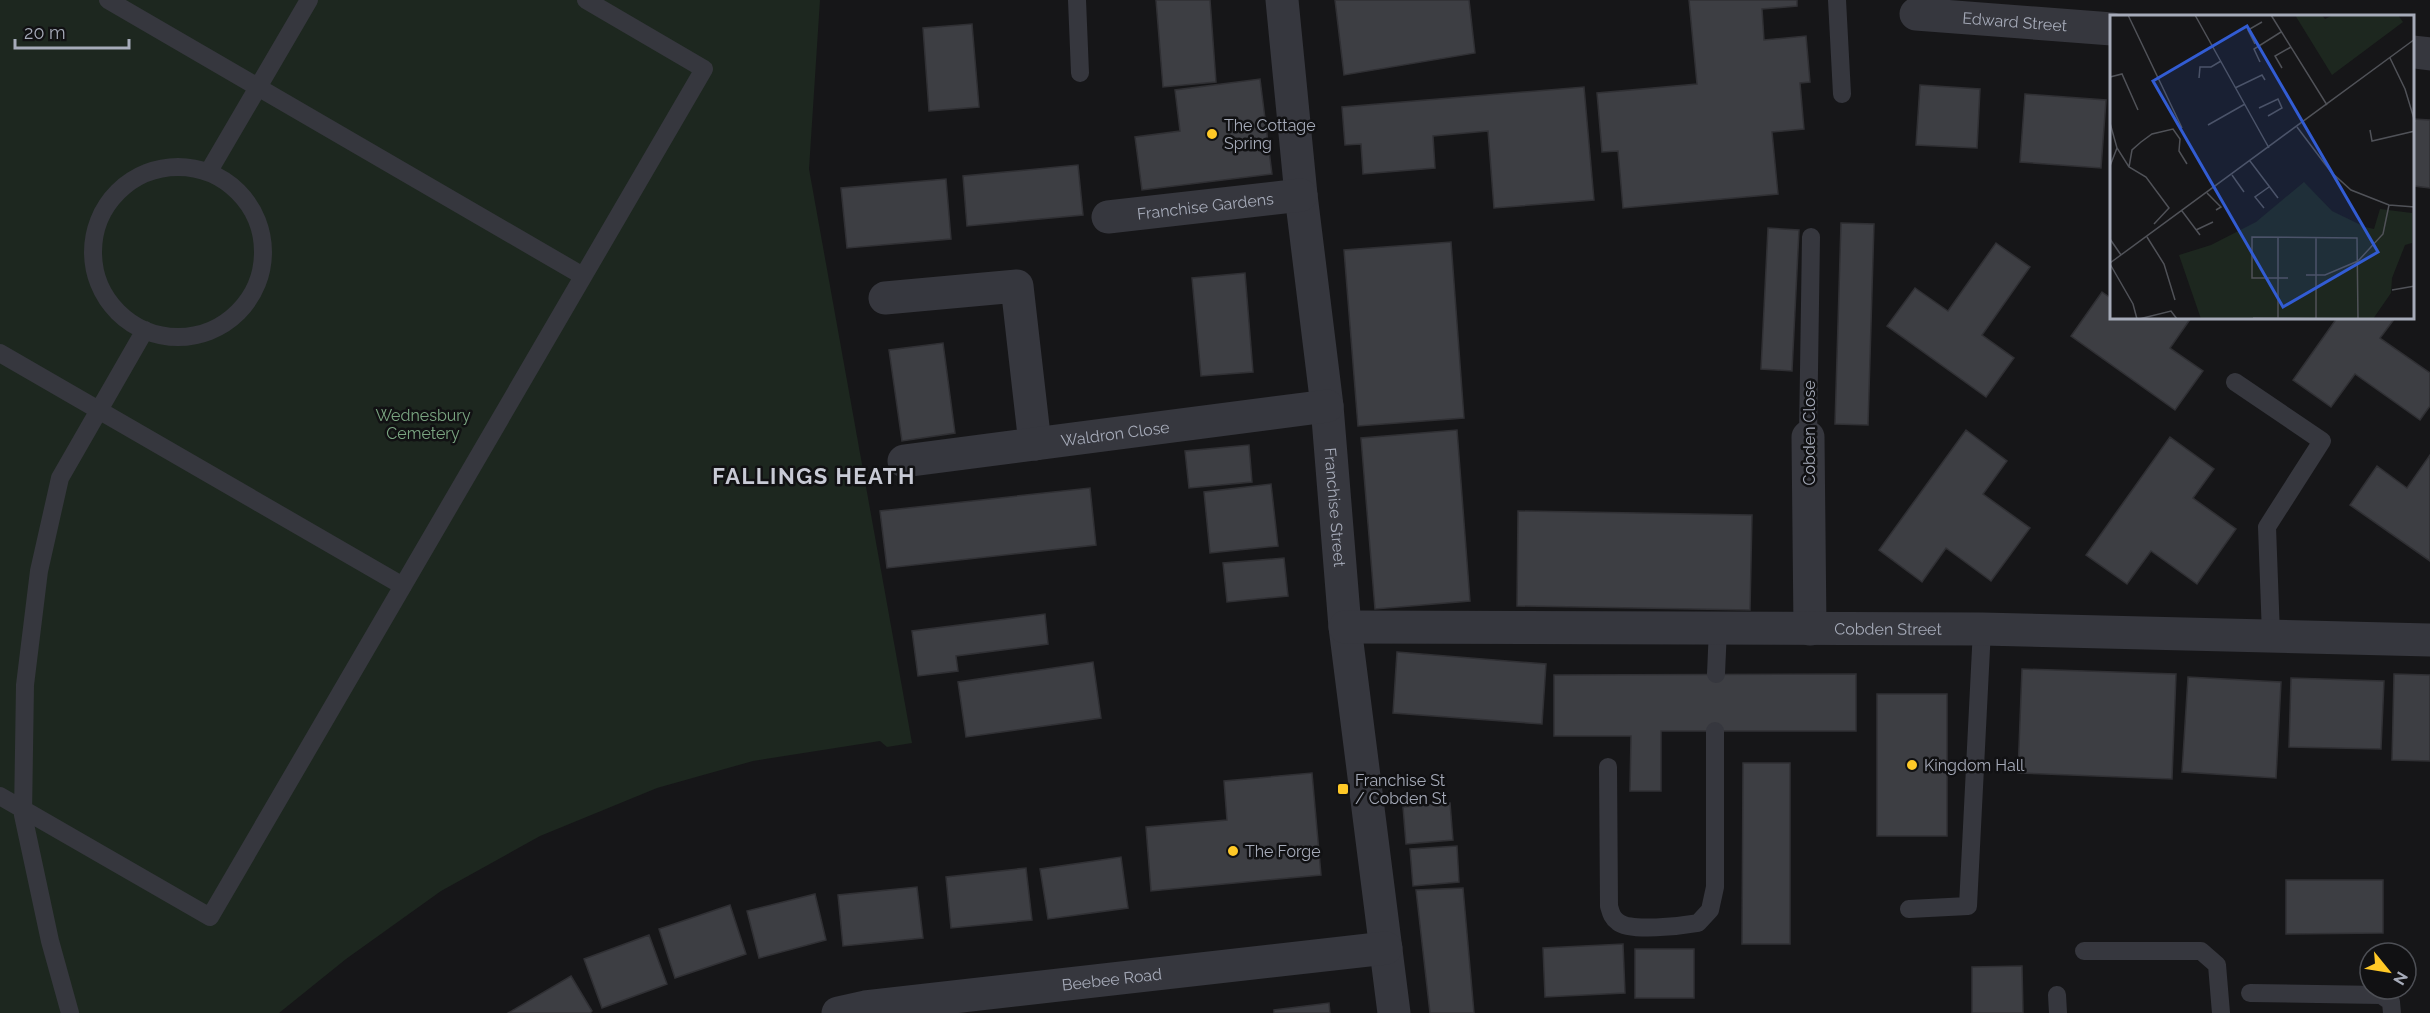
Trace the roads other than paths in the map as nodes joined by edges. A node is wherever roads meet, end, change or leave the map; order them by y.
1 (108, 0) edge
2 (309, 0) edge
3 (586, 0) edge
4 (1077, 0) edge
5 (1282, 0) edge
6 (1836, 0) edge
7 (1916, 14) dead end
8 (2110, 29) edge
9 (2415, 52) edge
10 (2430, 54) edge
11 (1080, 73) dead end
12 (259, 86) junction
13 (1842, 94) dead end
14 (209, 171) junction
15 (1301, 195) junction
16 (1108, 217) dead end
17 (1811, 237) dead end
18 (583, 276) junction
19 (885, 298) dead end
20 (145, 330) junction
21 (0, 353) edge
22 (2235, 382) dead end
23 (1327, 406) junction
24 (99, 410) junction
25 (1808, 437) joint
26 (1035, 444) junction
27 (904, 461) dead end
28 (403, 586) junction
29 (1345, 627) junction
30 (1718, 628) junction
31 (1810, 629) junction
32 (1982, 629) junction
33 (2271, 635) junction
34 (2430, 640) edge
35 (1716, 674) dead end
36 (1715, 731) dead end
37 (1608, 767) dead end
38 (0, 796) edge
39 (24, 809) junction
40 (1909, 909) dead end
41 (1386, 948) junction
42 (2084, 951) dead end
43 (2250, 993) dead end
44 (70, 1013) edge
45 (838, 1013) edge
46 (1394, 1013) edge
47 (2221, 1013) edge
48 (2392, 1013) edge

1 - 12 lane
2 - 12 lane
3 - 18 lane
4 - 11 lane
5 - 15 street, Franchise Street
6 - 13 lane
7 - 8 street, Edward Street
9 - 10 street
12 - 14 lane
12 - 18 lane
14 - 20 lane
14 - 20 lane
15 - 16 street, Franchise Gardens
15 - 23 street, Franchise Street
17 - 25 lane, Cobden Close
18 - 28 lane
19 - 26 street
20 - 24 lane
21 - 24 lane
22 - 33 lane
23 - 26 street, Waldron Close
23 - 29 street, Franchise Street
24 - 28 lane
24 - 39 lane
25 - 31 street, Cobden Close
26 - 27 street, Waldron Close
28 - 39 lane
29 - 30 street, Cobden Street
29 - 41 street, Franchise Street
30 - 31 street, Cobden Street
30 - 35 lane
31 - 32 street, Cobden Street
32 - 33 street, Cobden Street
32 - 40 lane
33 - 34 street, Cobden Street
36 - 37 lane
38 - 39 lane
39 - 44 lane
41 - 45 street, Beebee Road
41 - 46 street, Franchise Street
42 - 47 lane
43 - 48 lane

